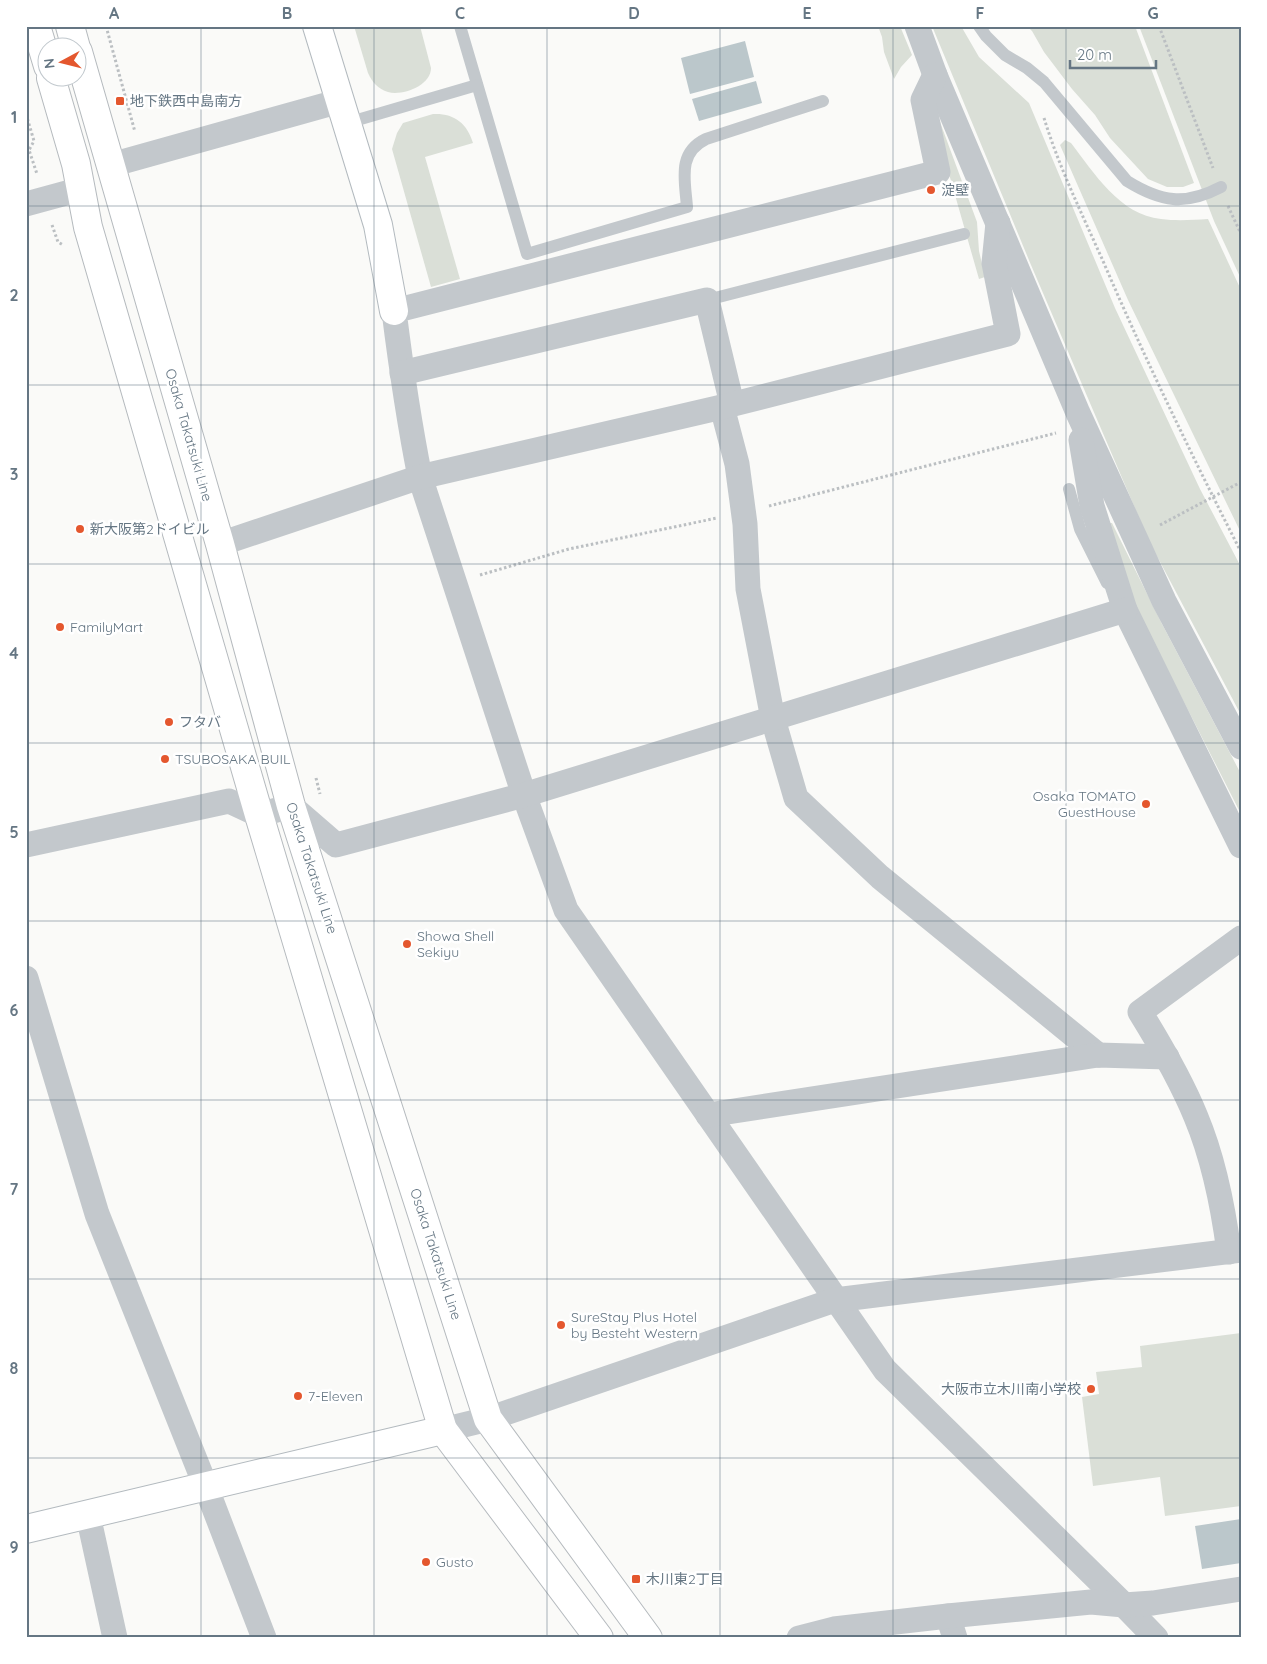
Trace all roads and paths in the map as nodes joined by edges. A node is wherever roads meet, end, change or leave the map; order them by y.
1 (36, 26) edge
2 (317, 26) edge
3 (460, 26) edge
4 (917, 26) edge
5 (979, 26) edge
6 (1158, 26) edge
7 (40, 38) edge
8 (935, 75) junction
9 (477, 85) junction
10 (88, 87) edge
11 (54, 88) edge
12 (823, 101) dead end
13 (344, 112) junction
14 (1043, 113) dead end
15 (111, 166) junction
16 (1221, 187) junction
17 (81, 189) junction
18 (26, 204) edge
19 (998, 223) junction
20 (964, 234) dead end
21 (1241, 234) edge
22 (707, 300) junction
23 (394, 311) junction
24 (402, 373) junction
25 (727, 406) junction
26 (1078, 413) junction
27 (420, 478) junction
28 (1241, 482) edge
29 (1069, 488) dead end
30 (1212, 496) junction
31 (1135, 538) junction
32 (220, 544) junction
33 (1241, 552) edge
34 (1125, 610) junction
35 (773, 719) junction
36 (1241, 747) edge
37 (524, 796) junction
38 (292, 806) junction
39 (259, 815) junction
40 (26, 845) edge
41 (1241, 846) edge
42 (1241, 938) edge
43 (26, 978) edge
44 (1098, 1055) junction
45 (1167, 1057) junction
46 (708, 1115) junction
47 (1235, 1251) edge
48 (836, 1300) junction
49 (488, 1419) junction
50 (443, 1430) junction
51 (206, 1487) junction
52 (88, 1514) junction
53 (26, 1529) edge
54 (1241, 1589) edge
55 (1124, 1605) junction
56 (952, 1627) edge
57 (115, 1638) edge
58 (264, 1638) edge
59 (600, 1638) edge
60 (648, 1638) edge
61 (799, 1638) edge
62 (1156, 1638) edge

1 - 7 main road
2 - 13 main road
3 - 9 lane
4 - 8 street
5 - 16 lane
6 - 16 path
8 - 19 street
8 - 23 street
9 - 12 lane
9 - 13 lane
10 - 15 main road, Osaka Takatsuki Line
11 - 17 main road
13 - 15 street
13 - 23 main road
14 - 30 path
15 - 32 main road, Osaka Takatsuki Line
16 - 21 path
17 - 18 street
17 - 39 main road
19 - 25 street
19 - 26 street
20 - 22 lane
22 - 24 street
22 - 25 street
23 - 24 street
24 - 27 street
25 - 27 street
25 - 35 street
26 - 31 street
26 - 34 street
27 - 32 street
27 - 37 street
28 - 30 path
29 - 34 lane
30 - 31 path
30 - 33 path
31 - 36 street
32 - 38 main road, Osaka Takatsuki Line
34 - 35 street
34 - 41 street
35 - 37 street
35 - 44 street
37 - 38 street
37 - 46 street
38 - 39 street
38 - 49 main road, Osaka Takatsuki Line
39 - 40 street
39 - 50 main road
42 - 45 street
43 - 51 street
44 - 45 street
44 - 46 street
45 - 47 street
46 - 48 street
47 - 48 street
48 - 49 street
48 - 55 street
49 - 50 street
49 - 60 main road, Osaka Takatsuki Line
50 - 51 main road
50 - 59 main road
51 - 52 main road
51 - 58 street
52 - 53 main road
52 - 57 street
54 - 55 street
55 - 56 street
55 - 62 street
56 - 61 street

